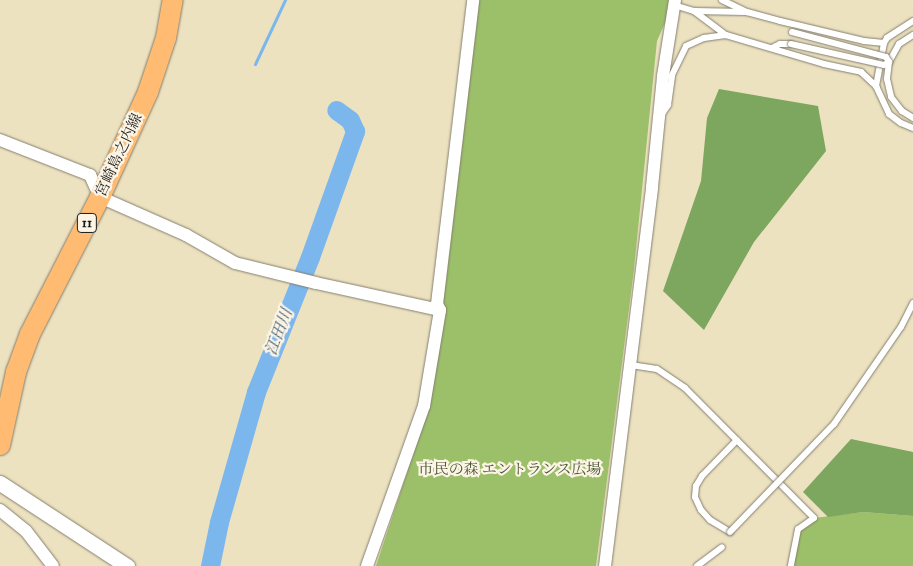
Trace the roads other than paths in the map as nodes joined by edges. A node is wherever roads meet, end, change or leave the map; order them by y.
1 (173, 0) edge
2 (473, 0) edge
3 (722, 0) edge
4 (674, 2) edge
5 (694, 11) junction
6 (747, 12) junction
7 (780, 21) junction
8 (913, 21) edge
9 (726, 35) junction
10 (913, 35) edge
11 (884, 43) junction
12 (772, 48) junction
13 (889, 62) junction
14 (876, 86) junction
15 (659, 118) junction
16 (913, 118) edge
17 (913, 128) edge
18 (0, 140) edge
19 (100, 197) junction
20 (913, 303) edge
21 (440, 310) junction
22 (631, 365) junction
23 (737, 440) junction
24 (0, 445) edge
25 (0, 483) edge
26 (0, 510) edge
27 (722, 547) dead end
28 (54, 566) edge
29 (127, 566) edge
30 (367, 566) edge
31 (604, 566) edge
32 (697, 566) edge
33 (790, 566) edge

1 - 19 main road, 宮崎島之内線 / 11
2 - 21 street
3 - 6 lane
4 - 5 lane
4 - 15 street
5 - 6 lane
5 - 9 lane
6 - 7 lane
7 - 11 lane
7 - 13 lane, bridge
8 - 11 lane
9 - 12 lane
9 - 15 lane
10 - 13 lane
11 - 14 lane
12 - 13 lane, bridge
12 - 14 lane
13 - 16 lane, bridge
14 - 17 lane
15 - 22 street
18 - 19 street
19 - 21 street
19 - 24 main road, 宮崎島之内線 / 11
20 - 23 lane, bridge
21 - 30 street
22 - 23 lane
22 - 31 street
23 - 33 lane
25 - 29 street
26 - 28 street
27 - 32 lane

